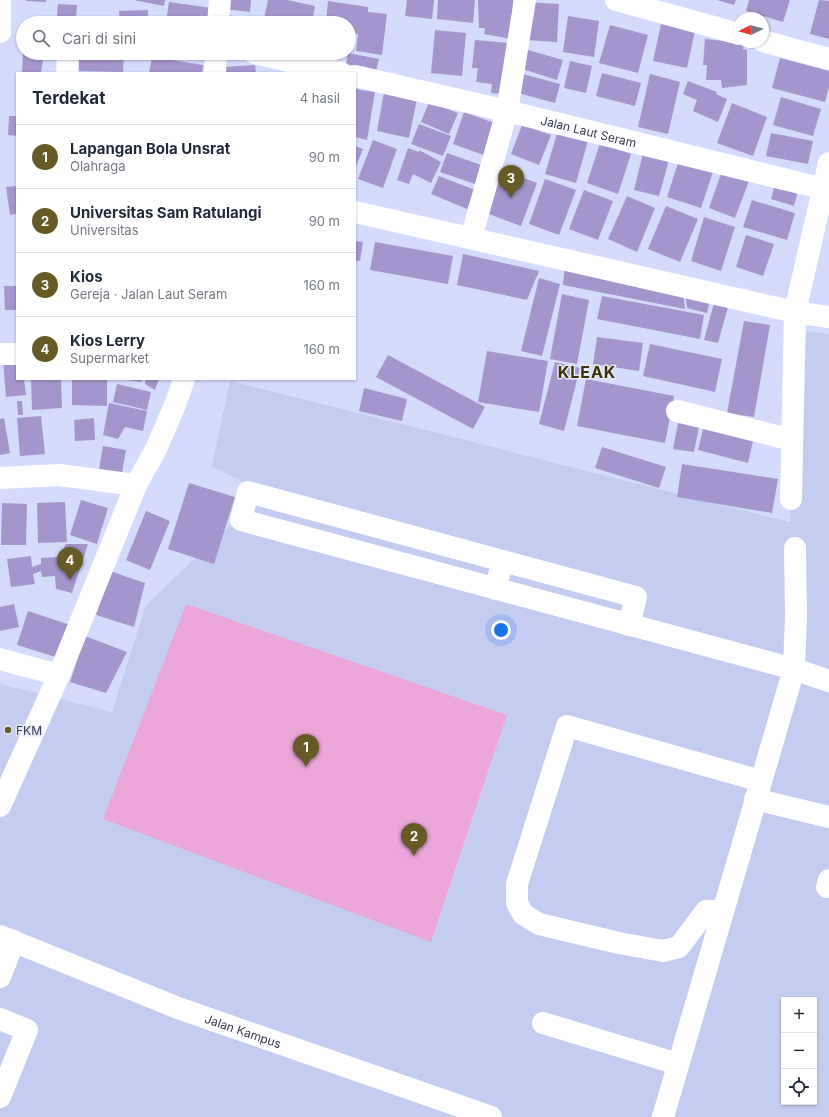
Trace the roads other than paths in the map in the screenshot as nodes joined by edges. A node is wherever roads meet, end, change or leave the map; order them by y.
1 (220, 0) edge
2 (525, 0) edge
3 (616, 0) edge
4 (0, 4) edge
5 (219, 16) edge
6 (0, 32) edge
7 (733, 32) edge
8 (769, 43) edge
9 (829, 59) edge
10 (68, 60) edge
11 (216, 60) edge
12 (284, 60) edge
13 (68, 72) edge
14 (215, 72) edge
15 (337, 72) edge
16 (356, 76) edge
17 (507, 111) junction
18 (829, 163) edge
19 (826, 189) edge
20 (356, 212) edge
21 (471, 238) junction
22 (795, 312) junction
23 (829, 317) edge
24 (0, 354) edge
25 (16, 354) edge
26 (184, 380) edge
27 (677, 411) dead end
28 (792, 440) junction
29 (0, 478) edge
30 (136, 485) junction
31 (791, 499) dead end
32 (373, 526) junction
33 (795, 548) dead end
34 (366, 554) junction
35 (503, 561) junction
36 (495, 589) junction
37 (629, 625) junction
38 (0, 659) edge
39 (794, 670) junction
40 (59, 675) junction
41 (829, 681) edge
42 (758, 790) junction
43 (0, 806) edge
44 (829, 817) edge
45 (723, 911) junction
46 (7, 938) edge
47 (0, 977) edge
48 (0, 1019) edge
49 (543, 1023) dead end
50 (678, 1064) junction
51 (0, 1097) edge
52 (490, 1117) edge
53 (663, 1117) edge

1 - 5 street
2 - 17 street
3 - 7 street
4 - 6 street
8 - 9 street
10 - 13 street
11 - 14 street
12 - 15 street
16 - 17 street, Jalan Laut Seram
17 - 19 street, Jalan Laut Seram
17 - 21 street
18 - 19 street
19 - 22 street
20 - 21 street
21 - 22 street
22 - 23 street
22 - 28 street
24 - 25 street
26 - 30 street
27 - 28 street
28 - 31 street
29 - 30 street
30 - 40 street
32 - 34 street
32 - 34 street
32 - 35 street
33 - 39 street
34 - 36 street
35 - 36 street
35 - 37 street
36 - 37 street
37 - 39 street
38 - 40 street
39 - 41 street
39 - 42 street
40 - 43 street
42 - 44 street
42 - 45 street
42 - 45 street
45 - 50 street
46 - 47 street
46 - 52 street, Jalan Kampus
48 - 51 street
49 - 50 street
50 - 53 street

